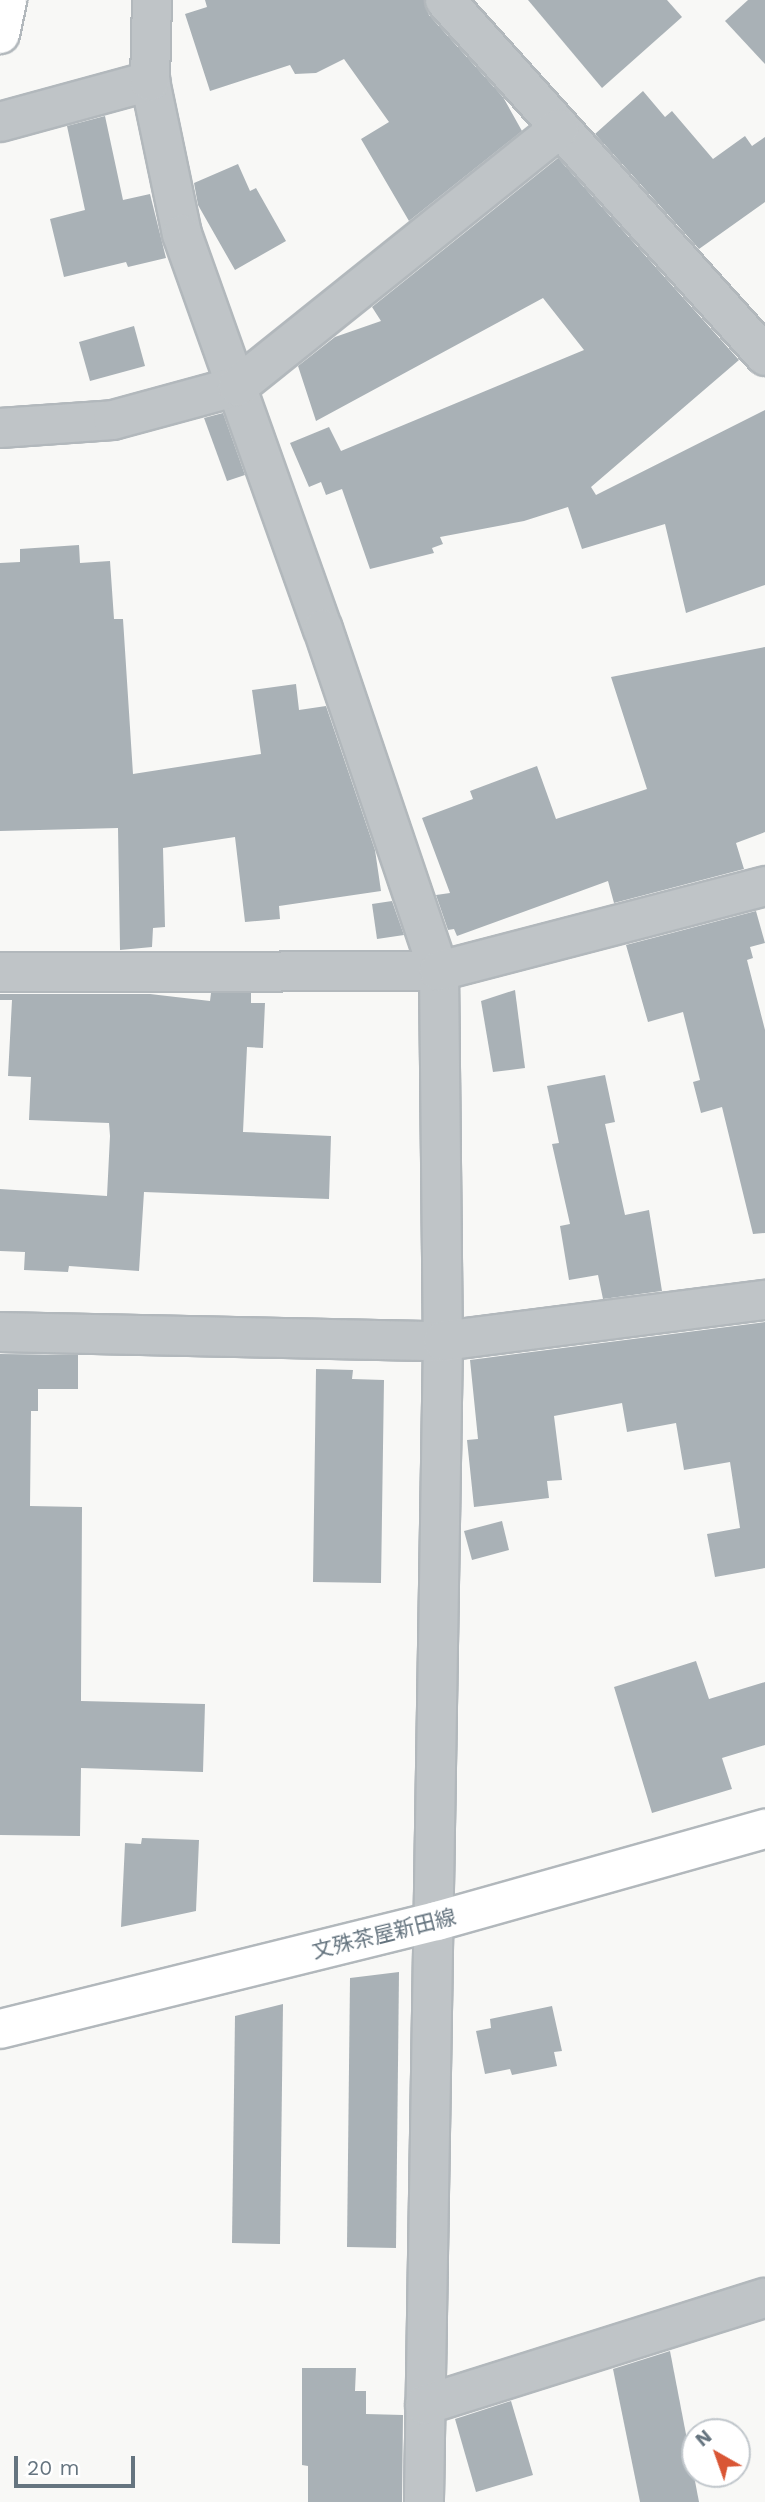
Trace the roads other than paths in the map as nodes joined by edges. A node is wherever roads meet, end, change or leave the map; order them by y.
1 (7, 0) edge
2 (152, 0) edge
3 (445, 0) edge
4 (0, 34) edge
5 (150, 81) junction
6 (0, 122) edge
7 (559, 129) junction
8 (765, 356) edge
9 (239, 386) junction
10 (0, 428) edge
11 (765, 887) edge
12 (439, 971) junction
13 (0, 972) edge
14 (765, 1300) edge
15 (0, 1332) edge
16 (443, 1340) junction
17 (765, 1829) edge
18 (437, 1921) junction
19 (0, 2029) edge
20 (765, 2298) edge
21 (425, 2405) junction
22 (424, 2502) edge

1 - 4 main road
2 - 5 street
3 - 7 street
5 - 6 street
5 - 9 street
7 - 8 street
7 - 9 street
9 - 10 street
9 - 12 street
11 - 12 street
12 - 13 street
12 - 16 street
14 - 16 street
15 - 16 street
16 - 18 street
17 - 18 main road, 文殊茶屋新田線
18 - 19 main road, 文殊茶屋新田線
18 - 21 street
20 - 21 street
21 - 22 street

